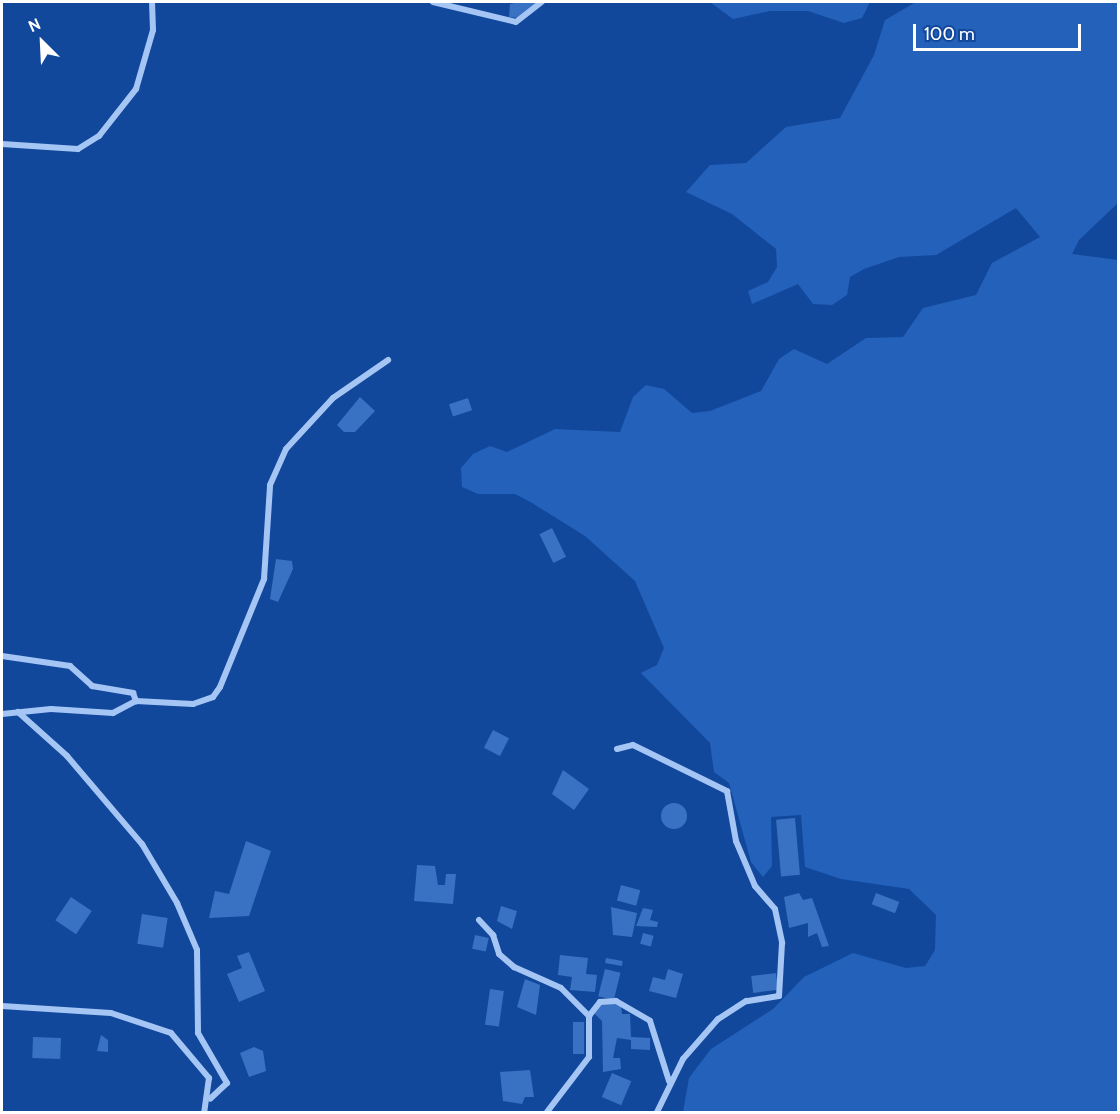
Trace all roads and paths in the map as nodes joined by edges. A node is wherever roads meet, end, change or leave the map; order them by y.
1 (152, 2) edge
2 (433, 2) edge
3 (542, 2) edge
4 (2, 144) edge
5 (388, 360) dead end
6 (2, 656) edge
7 (136, 701) junction
8 (18, 712) junction
9 (2, 714) edge
10 (617, 749) dead end
11 (479, 920) dead end
12 (2, 1006) edge
13 (589, 1016) junction
14 (669, 1082) junction
15 (210, 1099) junction
16 (204, 1113) edge
17 (547, 1113) edge
18 (657, 1113) edge

1 - 4 street
2 - 3 street
5 - 7 street
6 - 7 street
7 - 8 street
8 - 9 street
8 - 15 street
10 - 14 street
11 - 13 street
12 - 15 street
13 - 14 street
13 - 17 street
14 - 18 street
15 - 16 street

